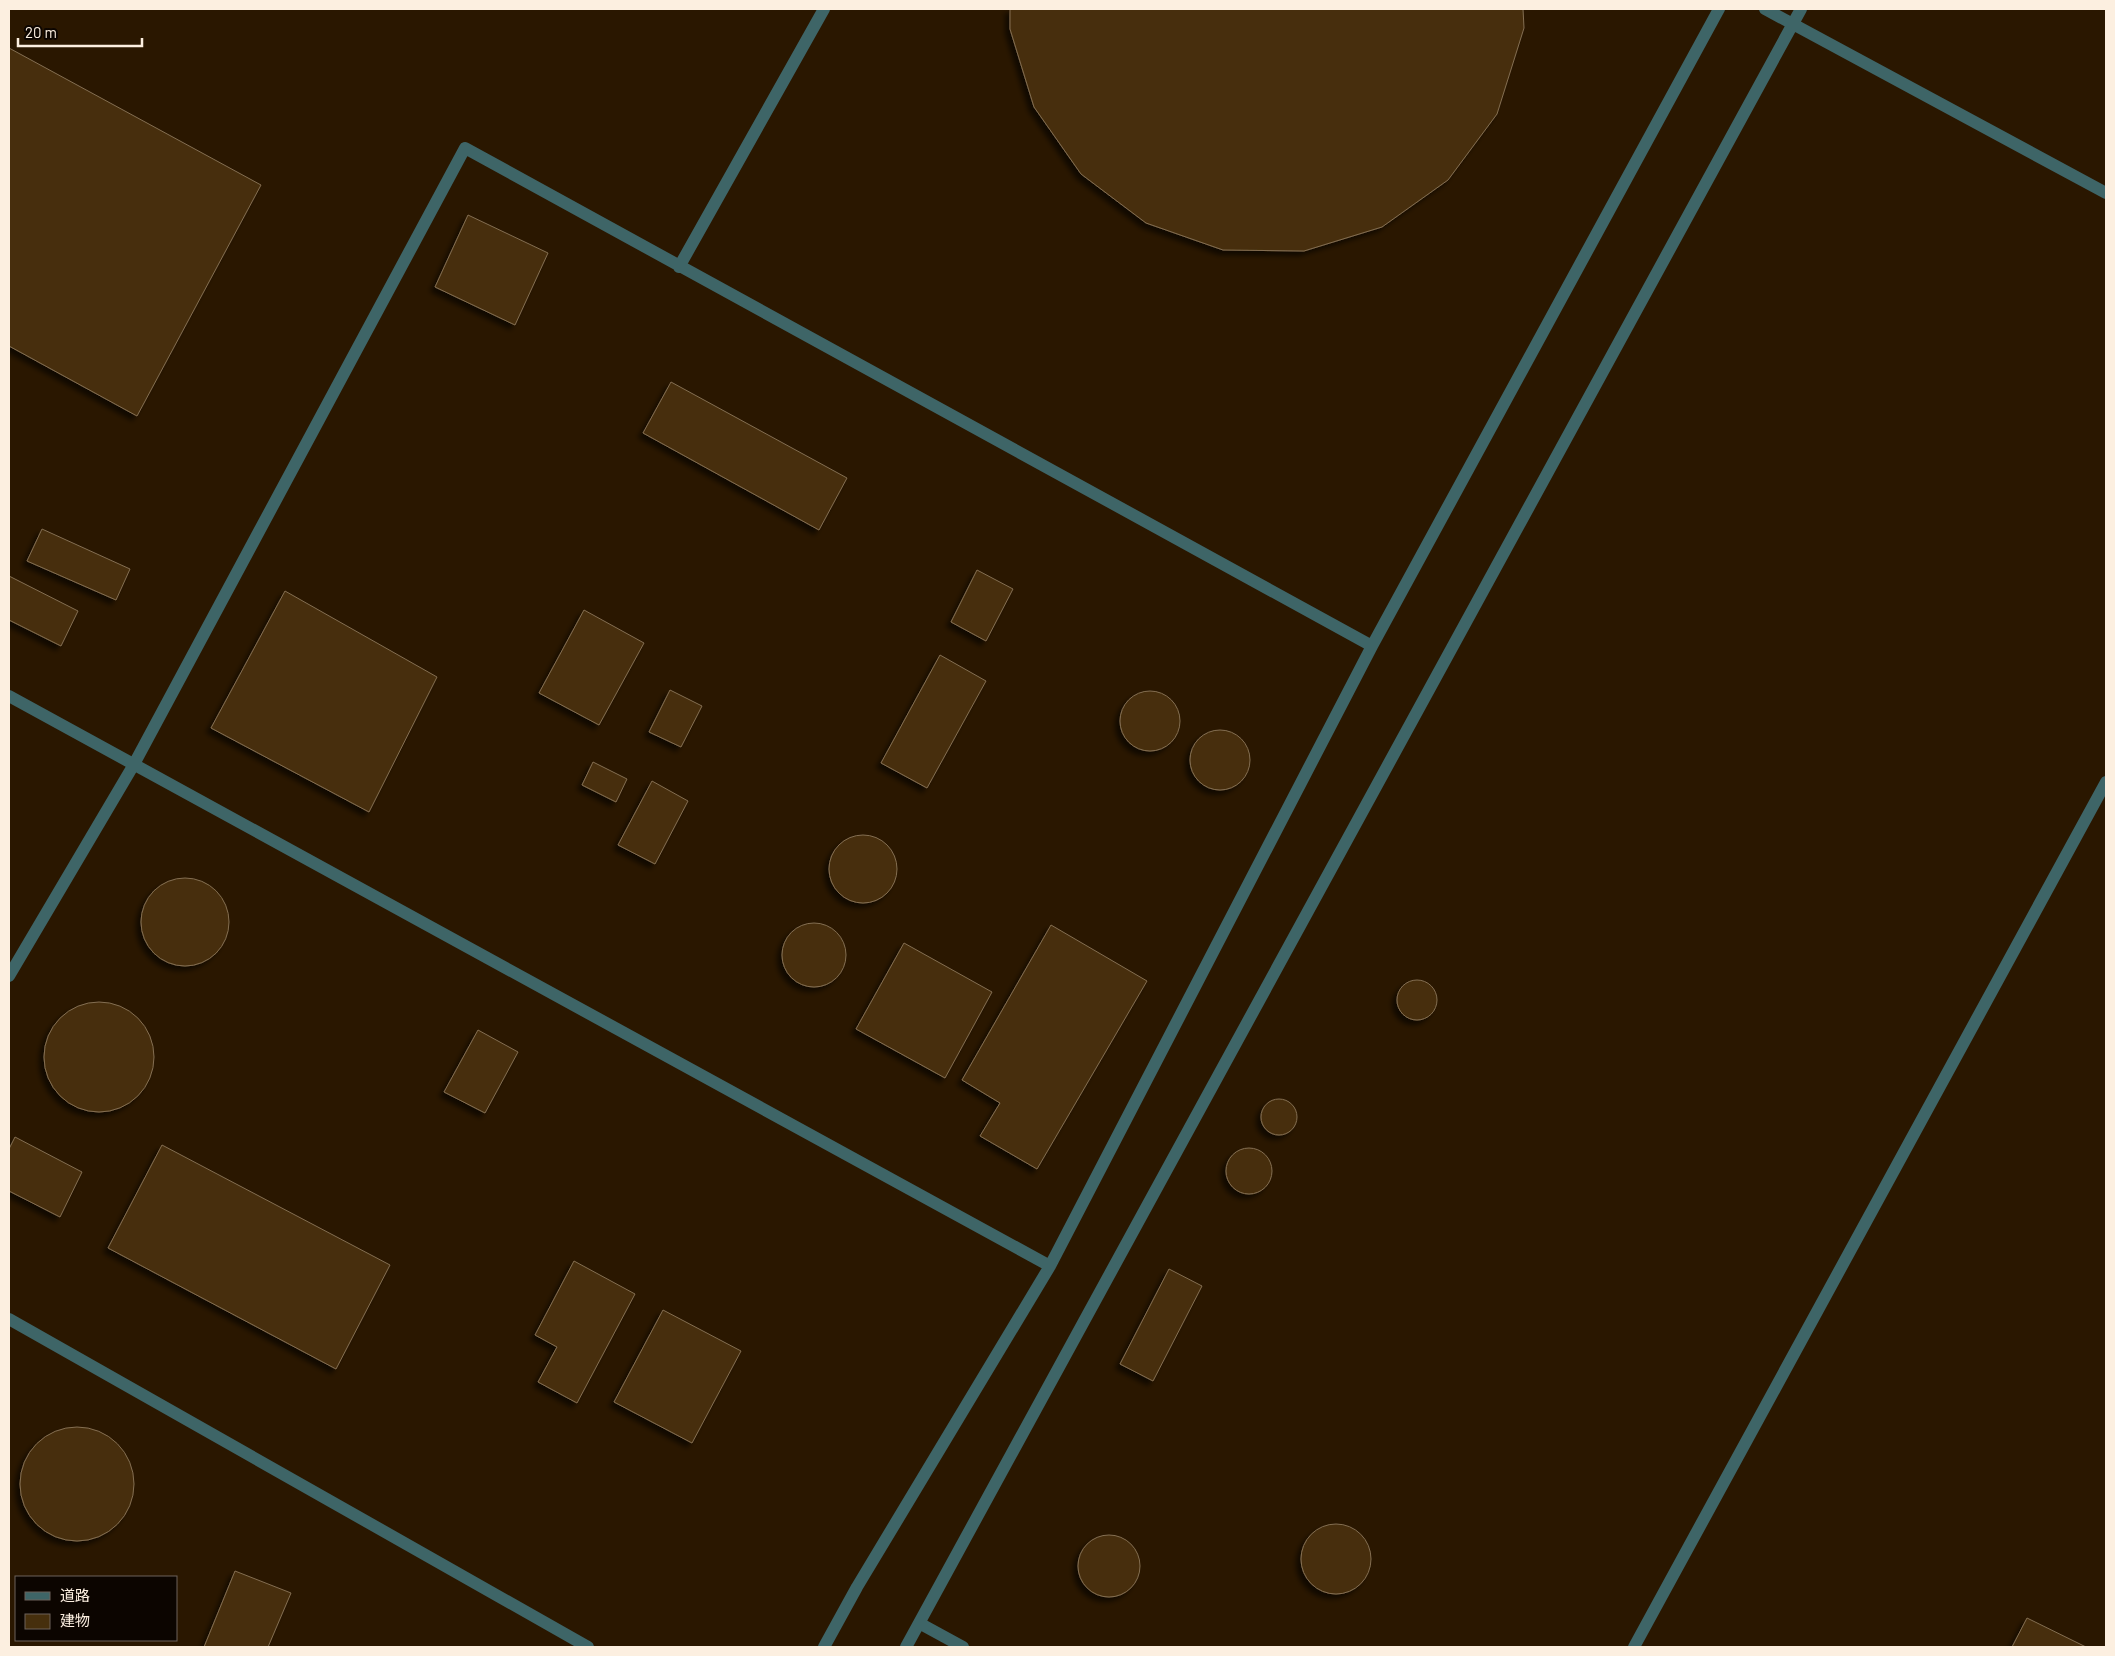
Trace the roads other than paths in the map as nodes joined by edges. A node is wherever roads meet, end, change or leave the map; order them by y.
1 (824, 9) edge
2 (1719, 9) edge
3 (1765, 9) edge
4 (1801, 9) edge
5 (1792, 24) junction
6 (2106, 193) edge
7 (679, 267) junction
8 (1372, 646) junction
9 (9, 696) edge
10 (133, 766) junction
11 (2106, 782) edge
12 (9, 976) edge
13 (1050, 1266) junction
14 (9, 1319) edge
15 (918, 1623) junction
16 (588, 1647) edge
17 (824, 1647) edge
18 (906, 1647) edge
19 (963, 1647) edge
20 (1634, 1647) edge

1 - 7 lane
2 - 8 lane
3 - 5 lane
4 - 5 lane
5 - 6 lane
5 - 15 lane
7 - 8 lane
7 - 10 lane
8 - 13 lane
9 - 10 lane
10 - 12 lane
10 - 13 lane
11 - 20 lane
13 - 17 lane
14 - 16 lane
15 - 18 lane
15 - 19 lane

